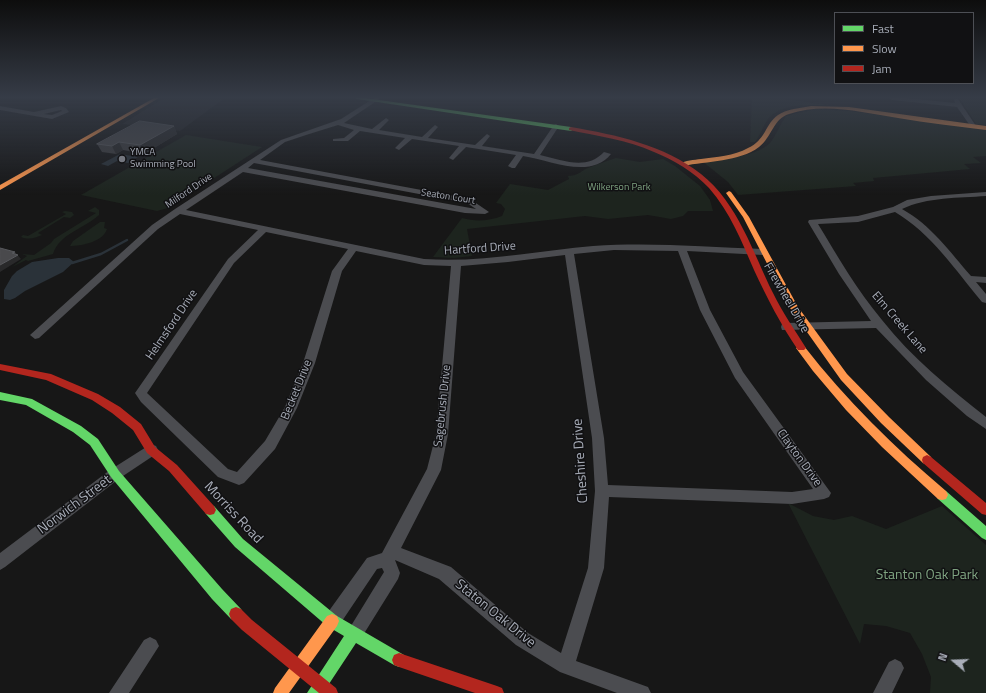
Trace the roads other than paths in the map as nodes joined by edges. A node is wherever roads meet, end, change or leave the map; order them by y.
1 (86, 130) edge
2 (101, 130) edge
3 (310, 130) edge
4 (359, 130) edge
5 (361, 130) edge
6 (432, 130) edge
7 (553, 130) edge
8 (583, 130) edge
9 (768, 130) edge
10 (373, 132) joint
11 (594, 132) junction
12 (487, 136) dead end
13 (410, 137) junction
14 (423, 139) junction
15 (335, 140) dead end
16 (464, 145) junction
17 (477, 147) junction
18 (399, 148) dead end
19 (520, 154) junction
20 (607, 154) dead end
21 (536, 156) junction
22 (453, 158) dead end
23 (33, 160) junction
24 (48, 161) junction
25 (253, 161) junction
26 (694, 161) junction
27 (683, 164) junction
28 (512, 166) dead end
29 (241, 169) junction
30 (0, 178) edge
31 (363, 181) junction
32 (0, 188) edge
33 (354, 190) junction
34 (986, 194) edge
35 (896, 208) junction
36 (178, 211) junction
37 (265, 228) junction
38 (354, 247) junction
39 (682, 248) junction
40 (748, 251) junction
41 (569, 252) junction
42 (763, 252) junction
43 (456, 265) junction
44 (967, 279) junction
45 (986, 280) edge
46 (986, 300) edge
47 (879, 324) junction
48 (806, 326) junction
49 (786, 327) junction
50 (35, 335) dead end
51 (0, 367) edge
52 (0, 396) edge
53 (986, 424) edge
54 (183, 436) joint
55 (151, 450) junction
56 (115, 474) junction
57 (602, 491) junction
58 (986, 510) edge
59 (986, 534) edge
60 (389, 555) junction
61 (0, 562) edge
62 (332, 621) junction
63 (354, 634) junction
64 (150, 646) dead end
65 (566, 666) junction
66 (299, 667) junction
67 (895, 668) dead end
68 (317, 689) edge
69 (118, 693) edge
70 (280, 693) edge
71 (331, 693) edge
72 (497, 693) edge
73 (642, 693) edge
74 (882, 693) edge

1 - 23 street
2 - 24 street
3 - 25 street, Milford Drive
4 - 15 street
5 - 10 street
6 - 14 street
7 - 21 street
8 - 11 street, Firewheel Drive
9 - 26 street
10 - 13 street
11 - 26 street, Firewheel Drive
11 - 27 street, Firewheel Drive
12 - 17 street
13 - 14 street
13 - 18 street
14 - 16 street
16 - 17 street
16 - 22 street
17 - 19 street
19 - 21 street
19 - 28 street
20 - 21 street
23 - 24 street
23 - 30 street
24 - 32 street
25 - 29 street, Milford Drive
25 - 31 street, Seaton Court
26 - 27 street
26 - 42 street, Firewheel Drive
27 - 40 street, Firewheel Drive
29 - 33 street, Seaton Court
29 - 36 street, Milford Drive
31 - 33 street
31 - 33 street, Seaton Court
34 - 35 street
35 - 44 street
35 - 47 street, Elm Creek Lane
36 - 37 street, Hartford Drive
36 - 50 street, Milford Drive
37 - 38 street, Hartford Drive
37 - 54 street, Helmsford Drive
38 - 43 street, Hartford Drive
38 - 54 street, Becket Drive
39 - 40 street, Hartford Drive
39 - 41 street, Hartford Drive
39 - 57 street, Clayton Drive
40 - 42 street, Hartford Drive
40 - 49 street, Firewheel Drive
41 - 43 street, Hartford Drive
41 - 57 street, Cheshire Drive
42 - 48 street, Firewheel Drive
43 - 60 street, Sagebrush Drive
44 - 45 street
44 - 46 street
47 - 48 street
47 - 53 street, Elm Creek Lane
48 - 49 street
48 - 58 street, Firewheel Drive
49 - 59 street, Firewheel Drive
51 - 55 street, Morriss Road
52 - 56 street
55 - 56 street, Norwich Street
55 - 62 street, Morriss Road
56 - 61 street, Norwich Street
56 - 66 street
57 - 65 street, Cheshire Drive
60 - 62 street
60 - 63 street
60 - 65 street, Staton Oak Drive
62 - 63 street, Morriss Road
62 - 66 street
63 - 68 street
63 - 72 street, Morriss Road
64 - 69 street
65 - 73 street, Staton Oak Drive
66 - 68 street
66 - 70 street
67 - 74 street
68 - 71 street

